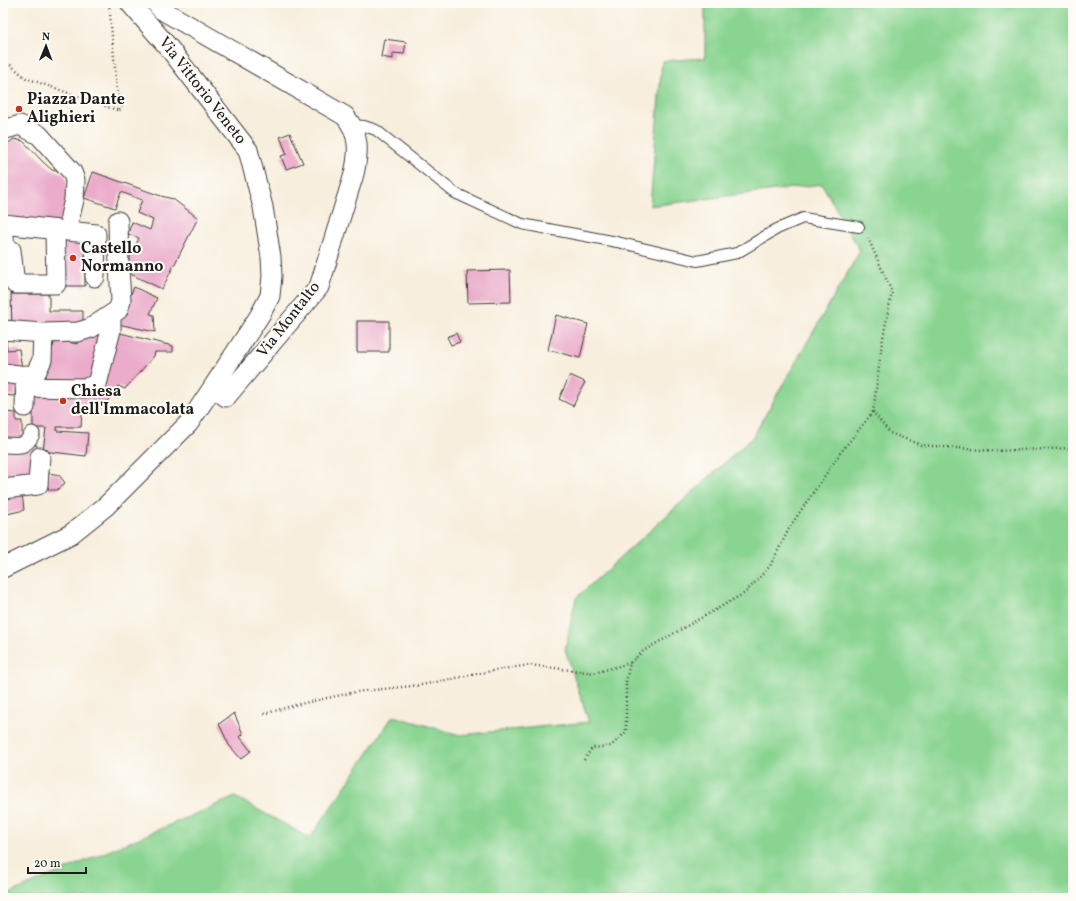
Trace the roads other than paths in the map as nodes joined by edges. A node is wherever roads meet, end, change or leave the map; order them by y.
1 (130, 3) edge
2 (156, 3) edge
3 (352, 125) junction
4 (3, 130) edge
5 (70, 216) dead end
6 (118, 221) dead end
7 (3, 224) edge
8 (859, 227) road end
9 (55, 230) junction
10 (96, 277) dead end
11 (111, 315) junction
12 (3, 330) edge
13 (43, 333) junction
14 (22, 380) edge
15 (213, 387) junction
16 (25, 407) dead end
17 (32, 434) dead end
18 (3, 445) edge
19 (40, 457) dead end
20 (3, 488) edge
21 (3, 568) edge

1 - 15 street, Via Vittorio Veneto
2 - 3 street
3 - 8 lane
3 - 15 street, Via Montalto
4 - 5 street
6 - 11 street
7 - 9 street
7 - 9 street
9 - 10 street
11 - 13 street
11 - 14 street
12 - 13 street
13 - 14 street
14 - 16 street
15 - 21 street
17 - 18 street
19 - 20 street

